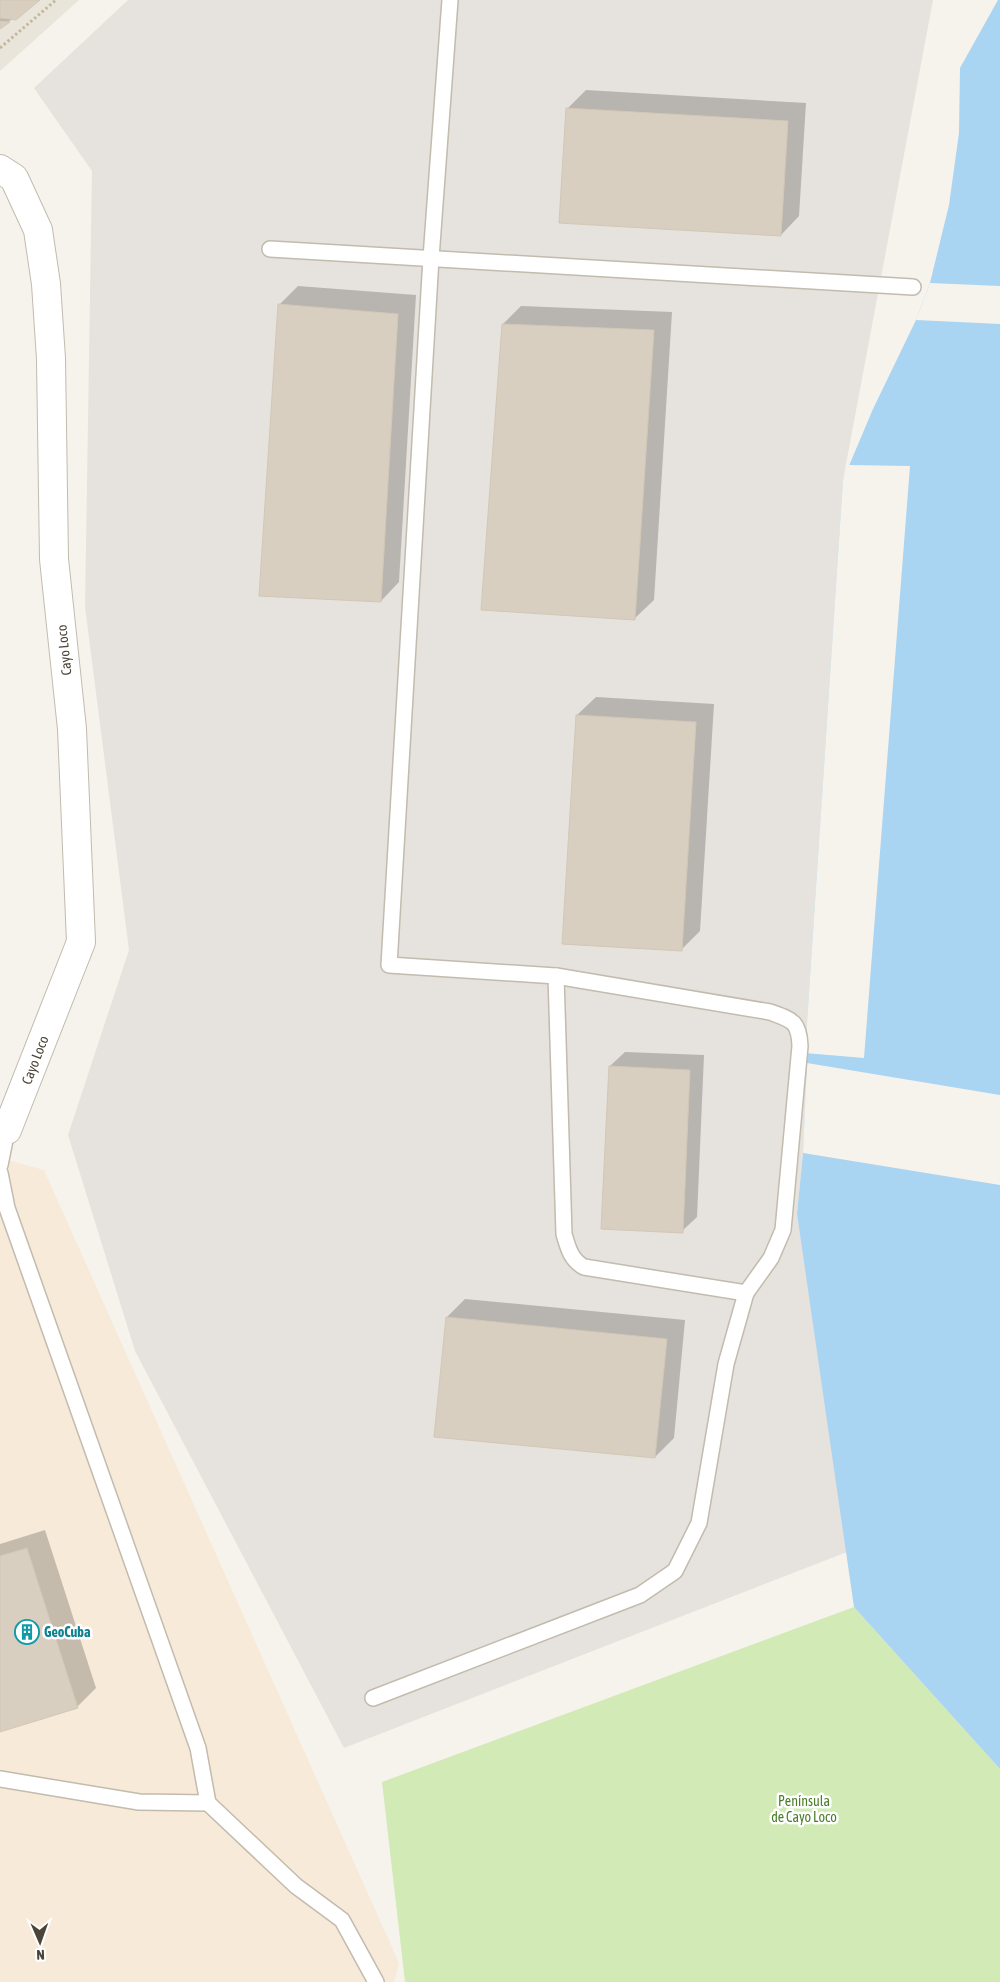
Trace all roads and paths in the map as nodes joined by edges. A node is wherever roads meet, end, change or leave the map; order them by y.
1 (56, 0) edge
2 (450, 0) edge
3 (0, 48) edge
4 (0, 169) edge
5 (270, 249) dead end
6 (430, 258) junction
7 (913, 288) dead end
8 (556, 976) junction
9 (7, 1130) joint
10 (0, 1165) edge
11 (0, 1172) edge
12 (746, 1293) junction
13 (373, 1698) dead end
14 (0, 1780) edge
15 (208, 1803) junction
16 (376, 1982) edge

1 - 3 path
2 - 6 lane
4 - 9 street, Cayo Loco
5 - 6 lane
6 - 7 lane
6 - 8 lane
8 - 12 lane
8 - 12 lane
9 - 10 lane
11 - 15 lane
12 - 13 lane
14 - 15 lane
15 - 16 lane

